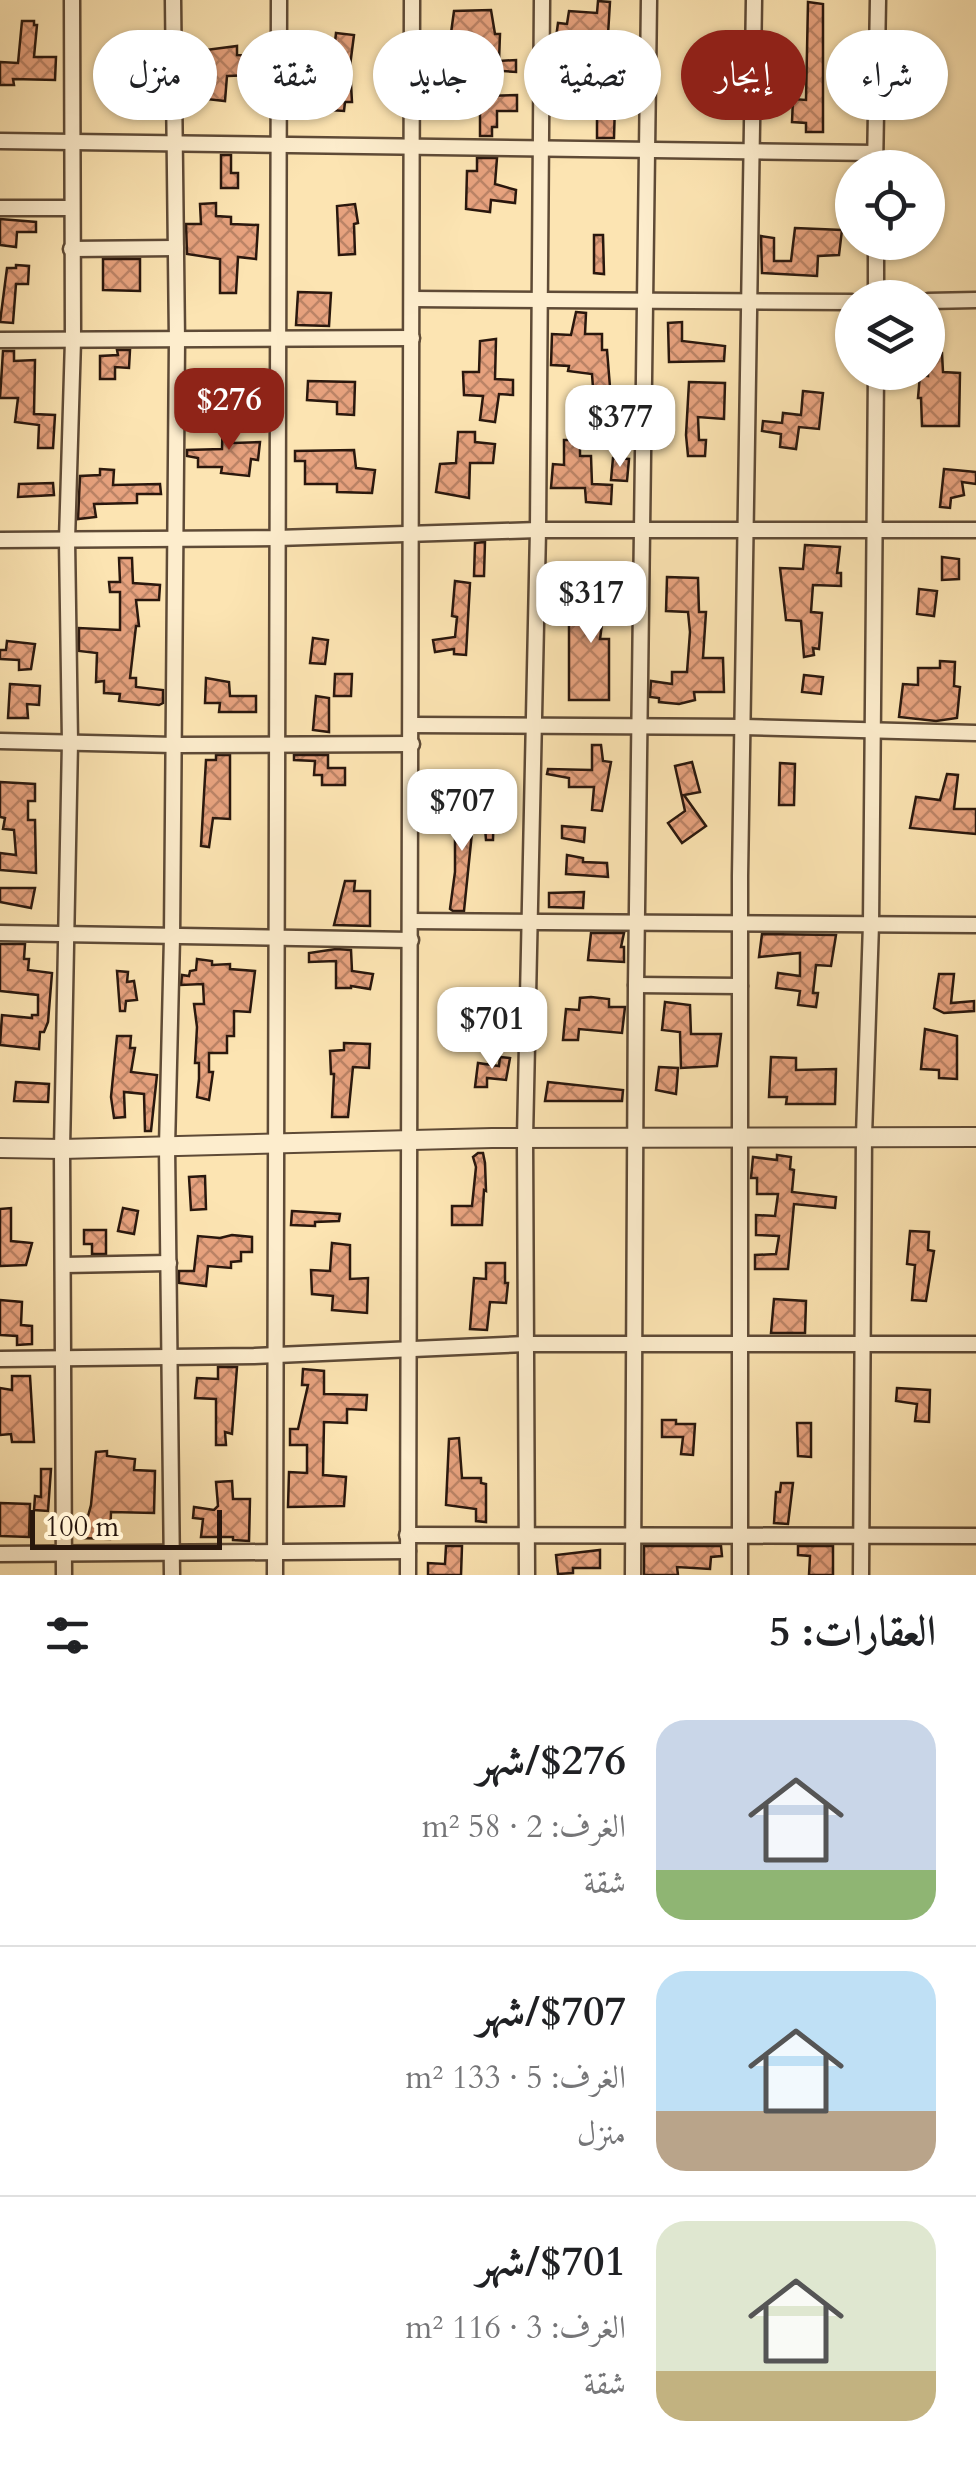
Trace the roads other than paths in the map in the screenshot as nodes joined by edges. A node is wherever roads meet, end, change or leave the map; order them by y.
1 (72, 0) edge
2 (173, 0) edge
3 (279, 0) edge
4 (412, 0) edge
5 (542, 0) edge
6 (648, 0) edge
7 (754, 0) edge
8 (878, 0) edge
9 (0, 141) edge
10 (71, 142) junction
11 (175, 146) junction
12 (276, 146) junction
13 (412, 148) junction
14 (541, 150) junction
15 (647, 150) junction
16 (875, 150) edge
17 (750, 151) junction
18 (835, 157) edge
19 (0, 208) edge
20 (70, 208) junction
21 (176, 248) junction
22 (71, 249) junction
23 (412, 299) junction
24 (539, 299) junction
25 (645, 299) junction
26 (751, 300) junction
27 (976, 300) edge
28 (945, 301) edge
29 (835, 302) edge
30 (412, 338) junction
31 (278, 339) junction
32 (0, 340) edge
33 (73, 340) junction
34 (177, 341) junction
35 (876, 390) edge
36 (538, 530) junction
37 (644, 530) junction
38 (748, 530) junction
39 (877, 530) junction
40 (976, 530) edge
41 (412, 535) junction
42 (173, 538) junction
43 (276, 538) junction
44 (0, 540) edge
45 (67, 540) junction
46 (412, 724) junction
47 (533, 726) junction
48 (640, 726) junction
49 (743, 727) junction
50 (872, 731) junction
51 (976, 733) edge
52 (0, 741) edge
53 (70, 742) junction
54 (412, 744) junction
55 (174, 745) junction
56 (275, 745) junction
57 (411, 921) junction
58 (529, 921) junction
59 (637, 922) junction
60 (740, 922) junction
61 (871, 924) junction
62 (976, 926) edge
63 (0, 933) edge
64 (68, 935) junction
65 (172, 937) junction
66 (274, 940) junction
67 (411, 940) junction
68 (636, 984) junction
69 (740, 986) junction
70 (738, 1136) junction
71 (864, 1136) junction
72 (976, 1137) edge
73 (525, 1138) junction
74 (635, 1138) junction
75 (410, 1139) junction
76 (277, 1144) junction
77 (167, 1146) junction
78 (0, 1148) edge
79 (62, 1149) junction
80 (169, 1263) junction
81 (64, 1266) junction
82 (635, 1342) junction
83 (742, 1342) junction
84 (864, 1342) junction
85 (526, 1344) junction
86 (976, 1344) edge
87 (408, 1350) junction
88 (277, 1355) junction
89 (170, 1357) junction
90 (0, 1359) edge
91 (66, 1359) junction
92 (407, 1534) junction
93 (528, 1534) junction
94 (634, 1534) junction
95 (862, 1534) junction
96 (740, 1535) junction
97 (976, 1536) edge
98 (408, 1551) junction
99 (275, 1552) junction
100 (172, 1553) junction
101 (0, 1554) edge
102 (64, 1554) junction
103 (64, 1575) edge
104 (172, 1575) edge
105 (275, 1575) edge
106 (408, 1575) edge
107 (528, 1575) edge
108 (633, 1575) edge
109 (740, 1575) edge
110 (862, 1575) edge

1 - 10 street
2 - 11 street
3 - 12 street
4 - 13 street
5 - 14 street
6 - 15 street
7 - 17 street
8 - 16 street
9 - 10 street
10 - 11 street
10 - 20 street
11 - 12 street
11 - 21 street
12 - 13 street
12 - 31 street
13 - 14 street
13 - 23 street
14 - 15 street
14 - 24 street
15 - 17 street
15 - 25 street
17 - 18 street
17 - 26 street
19 - 20 street
20 - 22 street
21 - 22 street
21 - 34 street
22 - 33 street
23 - 24 street
23 - 30 street
24 - 25 street
24 - 36 street
25 - 26 street
25 - 37 street
26 - 29 street
26 - 38 street
27 - 28 street
30 - 31 street
30 - 41 street
31 - 34 street
31 - 43 street
32 - 33 street
33 - 34 street
33 - 45 street
34 - 42 street
35 - 39 street
36 - 37 street
36 - 41 street
36 - 47 street
37 - 38 street
37 - 48 street
38 - 39 street
38 - 49 street
39 - 40 street
39 - 50 street
41 - 43 street
41 - 46 street
42 - 43 street
42 - 45 street
42 - 55 street
43 - 56 street
44 - 45 street
45 - 53 street
46 - 47 street
46 - 54 street
47 - 48 street
47 - 58 street
48 - 49 street
48 - 59 street
49 - 50 street
49 - 60 street
50 - 51 street
50 - 61 street
52 - 53 street
53 - 55 street
53 - 64 street
54 - 56 street
54 - 57 street
55 - 56 street
55 - 65 street
56 - 66 street
57 - 58 street
57 - 67 street
58 - 59 street
58 - 73 street
59 - 60 street
59 - 68 street
60 - 61 street
60 - 69 street
61 - 62 street
61 - 71 street
63 - 64 street
64 - 65 street
64 - 79 street
65 - 66 street
65 - 77 street
66 - 67 street
66 - 76 street
67 - 75 street
68 - 69 street
68 - 74 street
69 - 70 street
70 - 71 street
70 - 74 street
70 - 83 street
71 - 72 street
71 - 84 street
73 - 74 street
73 - 75 street
73 - 85 street
74 - 82 street
75 - 76 street
75 - 87 street
76 - 77 street
76 - 88 street
77 - 79 street
77 - 80 street
78 - 79 street
79 - 81 street
80 - 81 street
80 - 89 street
81 - 91 street
82 - 83 street
82 - 85 street
82 - 94 street
83 - 84 street
83 - 96 street
84 - 86 street
84 - 95 street
85 - 87 street
85 - 93 street
87 - 88 street
87 - 92 street
88 - 89 street
88 - 99 street
89 - 91 street
89 - 100 street
90 - 91 street
91 - 102 street
92 - 93 street
92 - 98 street
93 - 94 street
93 - 107 street
94 - 96 street
94 - 108 street
95 - 96 street
95 - 97 street
95 - 110 street
96 - 109 street
98 - 99 street
98 - 106 street
99 - 100 street
99 - 105 street
100 - 102 street
100 - 104 street
101 - 102 street
102 - 103 street

